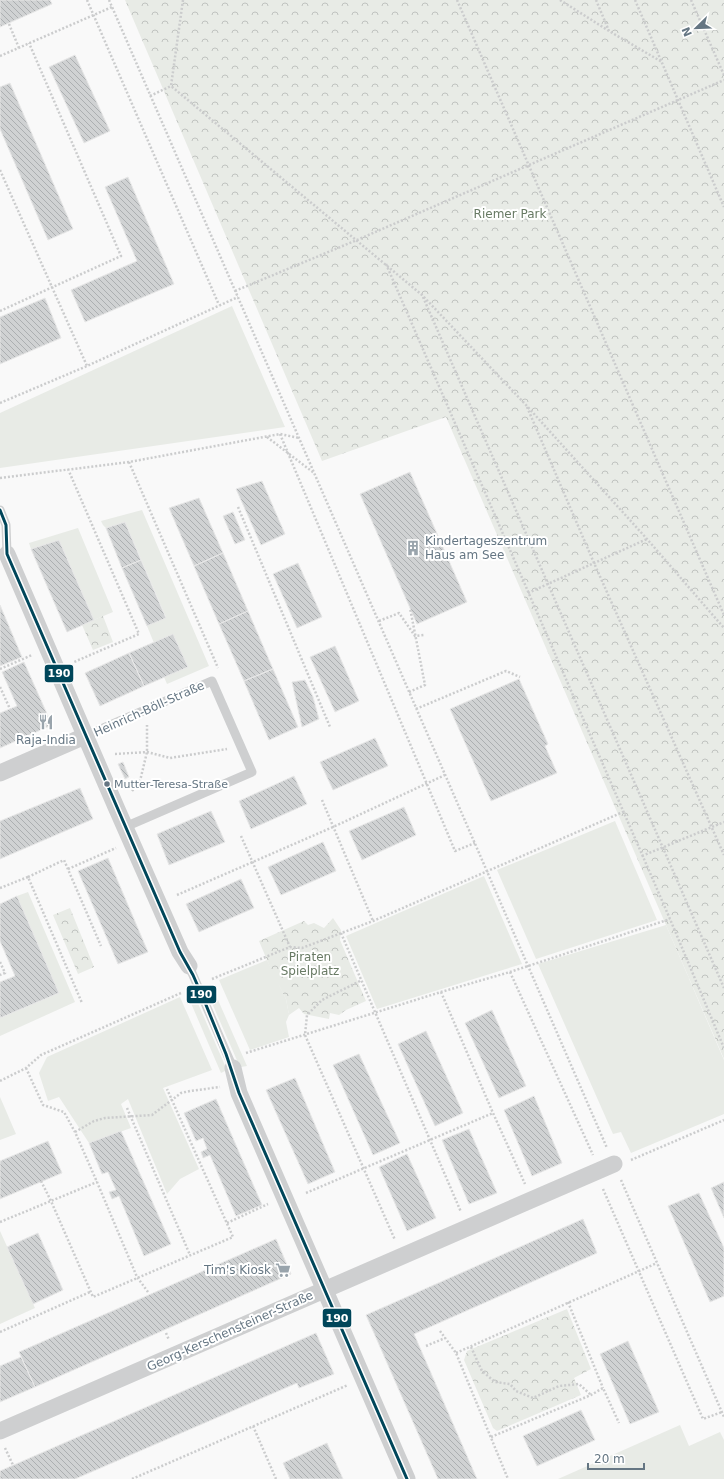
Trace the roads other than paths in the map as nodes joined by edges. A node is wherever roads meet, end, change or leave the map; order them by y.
1 (0, 510) edge
2 (4, 549) edge
3 (86, 736) junction
4 (0, 774) edge
5 (125, 827) junction
6 (189, 966) joint
7 (233, 1068) joint
8 (614, 1164) road end
9 (325, 1290) junction
10 (2, 1437) edge
11 (407, 1479) edge

1 - 2 lane
2 - 3 street
3 - 4 street, Heinrich-Böll-Straße
3 - 5 street
3 - 5 lane, Heinrich-Böll-Straße
5 - 6 street
6 - 7 lane
7 - 9 street
8 - 9 street, Georg-Kerschensteiner-Straße
9 - 10 street, Georg-Kerschensteiner-Straße
9 - 11 street

